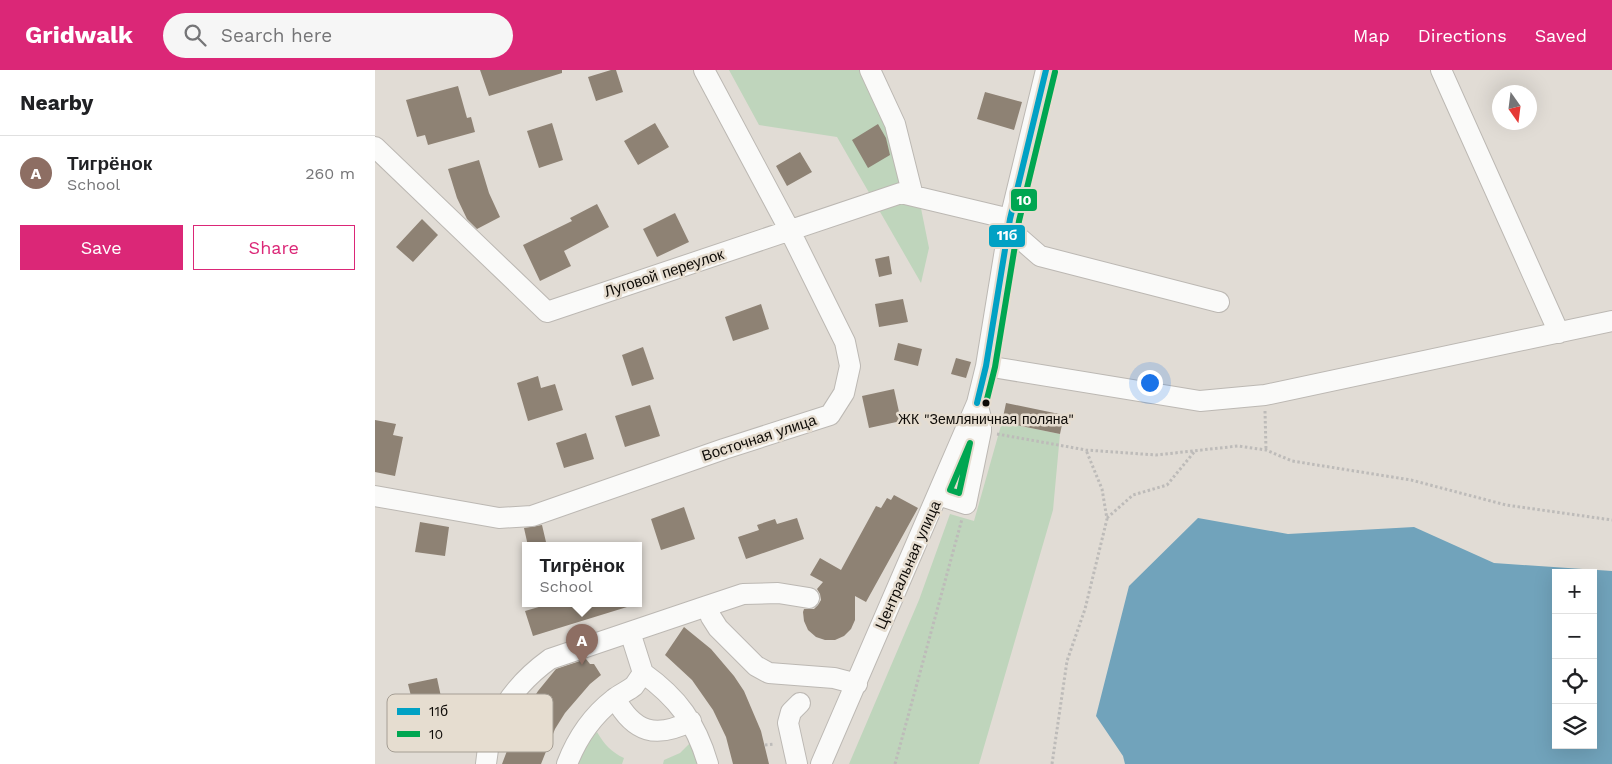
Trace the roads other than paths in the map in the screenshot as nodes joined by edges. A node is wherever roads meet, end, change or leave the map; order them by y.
1 (704, 70) edge
2 (870, 70) edge
3 (1047, 70) edge
4 (1441, 70) edge
5 (375, 147) edge
6 (913, 196) junction
7 (1010, 224) junction
8 (790, 231) junction
9 (1219, 302) dead end
10 (1612, 321) edge
11 (1559, 333) junction
12 (986, 366) junction
13 (977, 403) junction
14 (938, 495) junction
15 (375, 496) edge
16 (807, 602) dead end
17 (707, 606) junction
18 (630, 632) junction
19 (643, 673) junction
20 (857, 684) junction
21 (513, 694) edge
22 (615, 698) junction
23 (800, 703) dead end
24 (691, 721) junction
25 (567, 764) edge
26 (708, 764) edge
27 (797, 764) edge
28 (821, 764) edge

1 - 8 street, Восточная улица
2 - 6 street
3 - 7 street, Центральная улица
4 - 11 street
5 - 8 street, Луговой переулок
6 - 7 street, Луговой переулок
6 - 8 street, Луговой переулок
7 - 9 street
7 - 12 street, Центральная улица
8 - 15 street, Восточная улица
10 - 11 street
11 - 12 street
12 - 13 street, Центральная улица
13 - 14 street, Центральная улица
13 - 14 street
14 - 20 street, Центральная улица
16 - 17 street
17 - 18 street
17 - 20 street
18 - 19 street
18 - 21 street
19 - 22 street
19 - 24 street
20 - 28 street, Центральная улица
22 - 24 street
22 - 25 street
23 - 27 street
24 - 26 street

